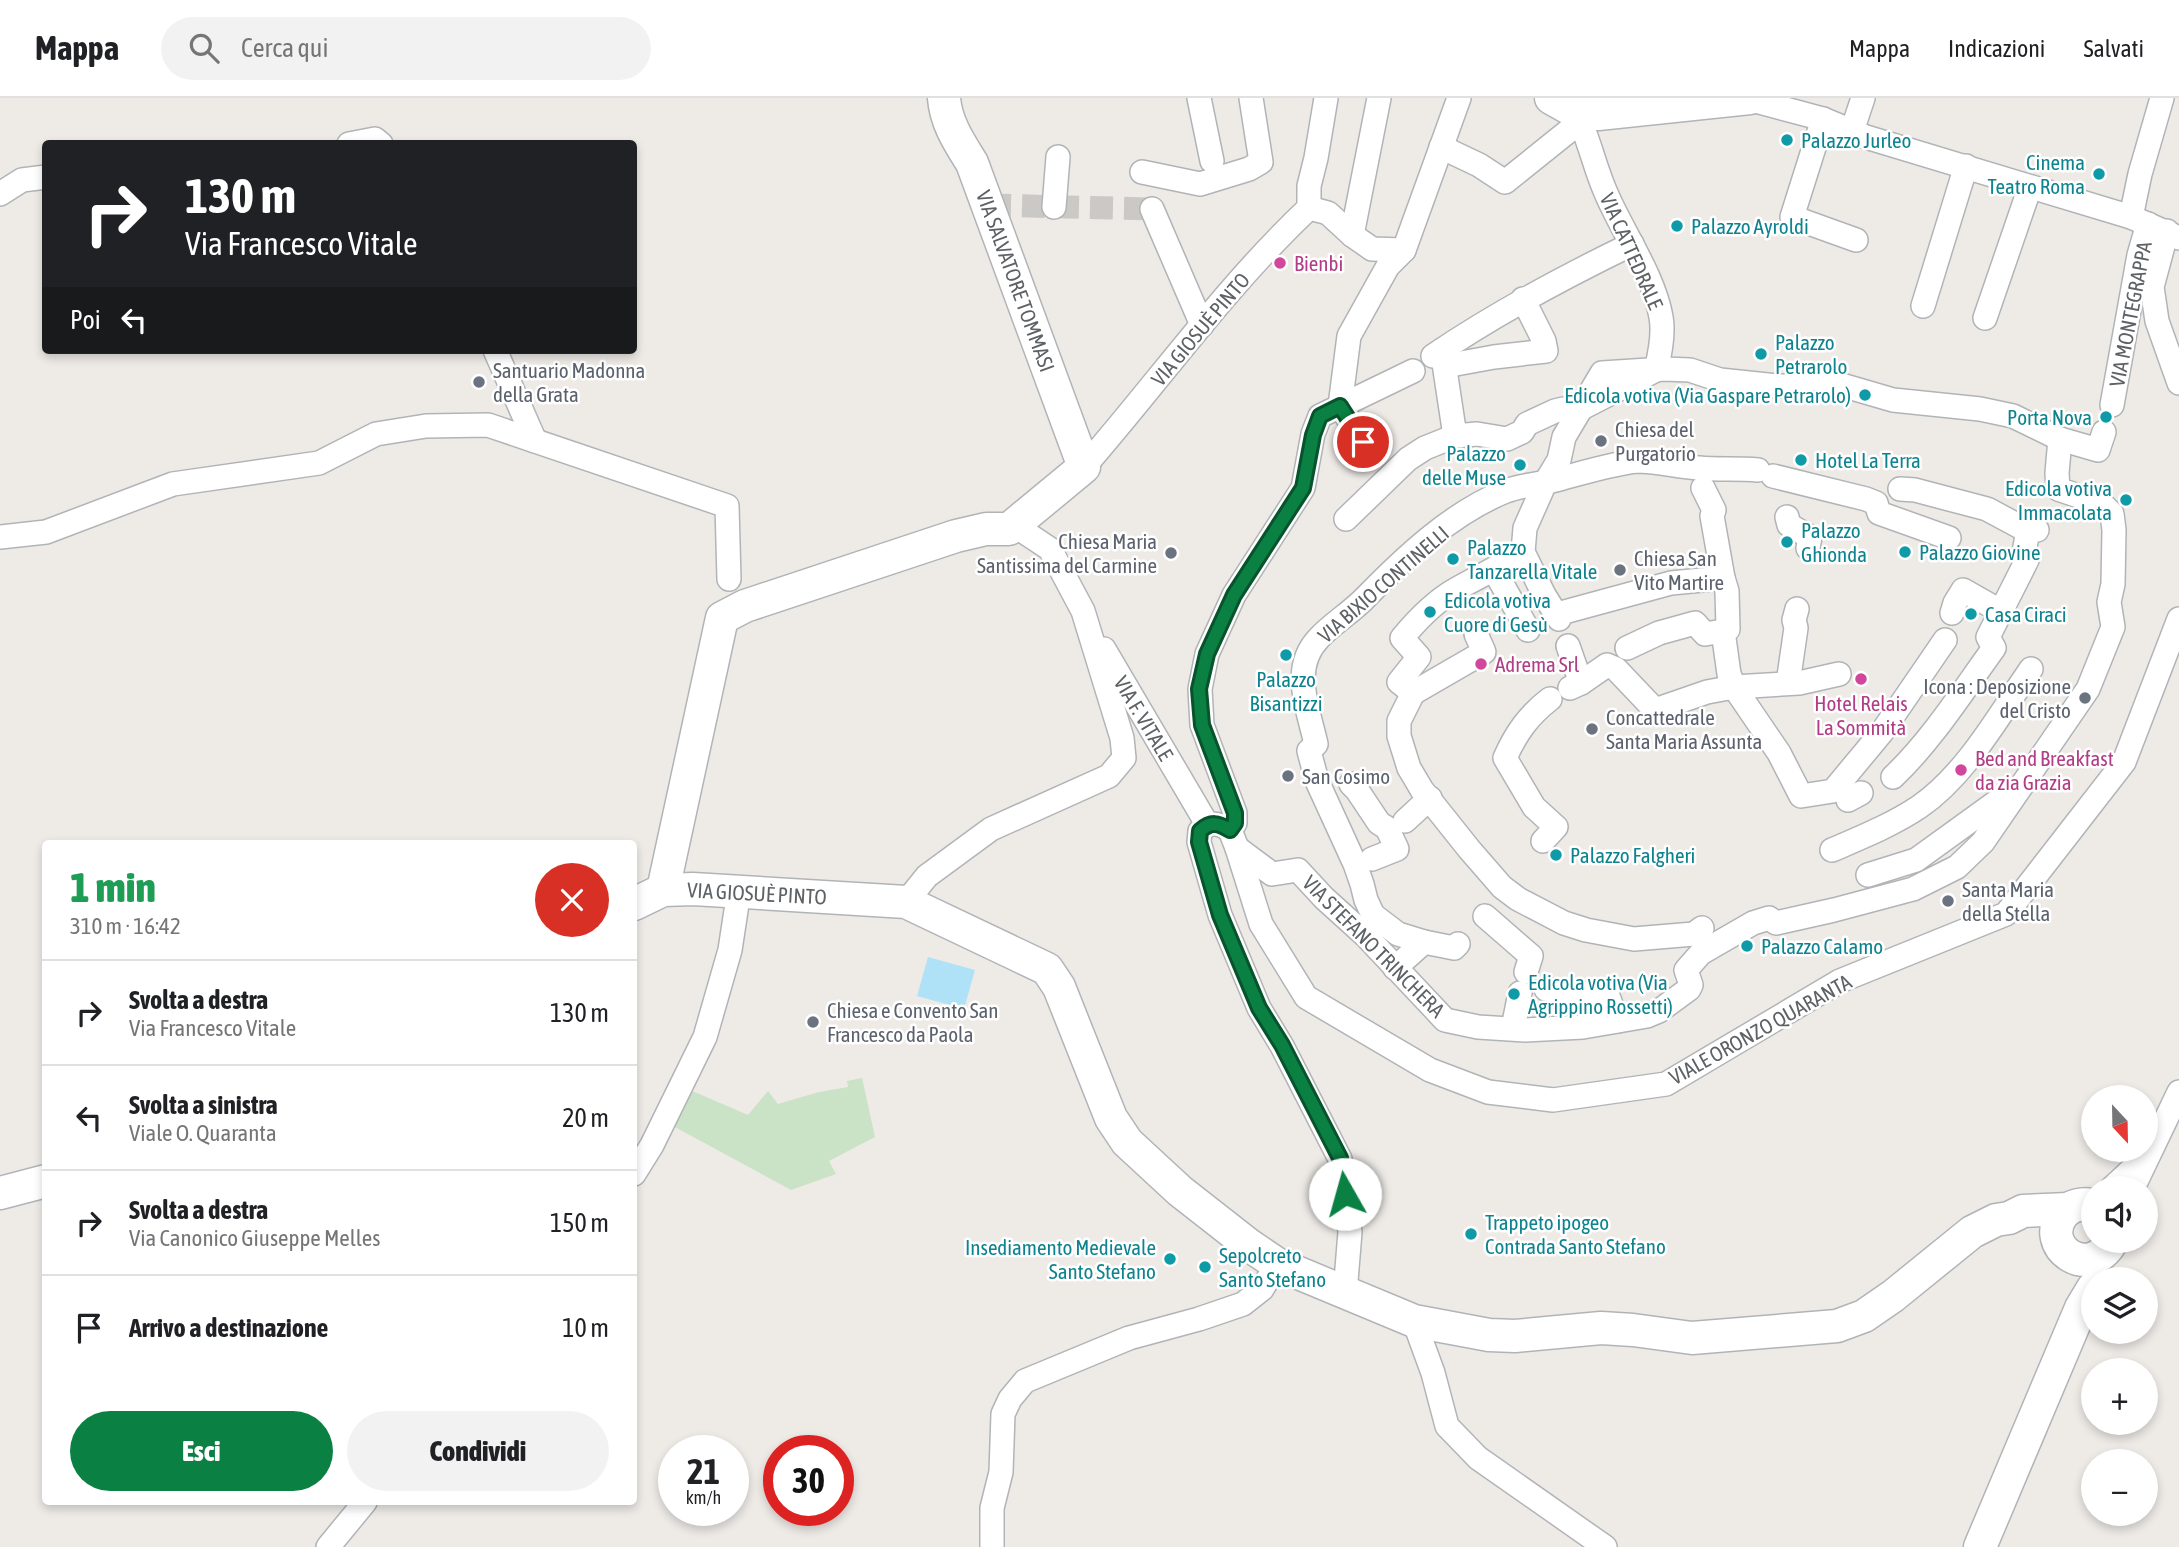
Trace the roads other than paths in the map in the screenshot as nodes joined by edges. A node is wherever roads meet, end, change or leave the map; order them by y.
1 (944, 98) edge
2 (1199, 98) edge
3 (1251, 98) edge
4 (1326, 98) edge
5 (1378, 98) edge
6 (1459, 98) edge
7 (1863, 98) edge
8 (2162, 98) edge
9 (1749, 99) edge
10 (1569, 110) edge
11 (1823, 119) junction
12 (1852, 131) junction
13 (1441, 147) junction
14 (1058, 157) dead end
15 (1212, 160) dead end
16 (1966, 166) junction
17 (1142, 172) dead end
18 (42, 178) edge
19 (2030, 187) junction
20 (0, 194) edge
21 (1054, 207) dead end
22 (1309, 208) junction
23 (1152, 209) dead end
24 (2156, 228) edge
25 (1352, 235) junction
26 (1856, 240) dead end
27 (1632, 244) junction
28 (1404, 250) junction
29 (1524, 299) junction
30 (1923, 306) dead end
31 (1985, 318) dead end
32 (1202, 325) junction
33 (497, 354) edge
34 (1440, 357) junction
35 (1656, 370) junction
36 (1413, 371) dead end
37 (2179, 383) edge
38 (2112, 405) dead end
39 (1340, 406) junction
40 (1580, 410) junction
41 (1455, 436) junction
42 (2060, 439) junction
43 (535, 441) junction
44 (2101, 441) dead end
45 (1363, 442) dead end
46 (1084, 467) junction
47 (1545, 483) junction
48 (1703, 488) dead end
49 (1900, 489) dead end
50 (1787, 517) dead end
51 (1346, 519) dead end
52 (1014, 525) junction
53 (0, 537) edge
54 (1949, 538) dead end
55 (1808, 548) dead end
56 (1523, 552) junction
57 (1494, 570) junction
58 (1723, 578) junction
59 (729, 579) dead end
60 (1797, 609) dead end
61 (1083, 611) junction
62 (2000, 611) junction
63 (1952, 613) dead end
64 (2179, 620) edge
65 (1528, 630) dead end
66 (1723, 631) junction
67 (1945, 640) dead end
68 (1480, 643) dead end
69 (1568, 646) dead end
70 (1627, 648) dead end
71 (2031, 670) dead end
72 (1839, 674) dead end
73 (1788, 682) junction
74 (1734, 687) junction
75 (1567, 690) junction
76 (1413, 694) junction
77 (1892, 777) dead end
78 (1351, 784) dead end
79 (1430, 798) junction
80 (2010, 801) junction
81 (1396, 824) junction
82 (1225, 834) junction
83 (1543, 841) dead end
84 (1832, 850) dead end
85 (1372, 859) dead end
86 (1868, 875) dead end
87 (1505, 889) junction
88 (663, 890) junction
89 (739, 891) junction
90 (906, 902) junction
91 (637, 903) edge
92 (1369, 925) junction
93 (1702, 929) dead end
94 (1424, 942) junction
95 (1458, 944) dead end
96 (1395, 968) junction
97 (1546, 989) dead end
98 (1618, 1021) junction
99 (1513, 1028) junction
100 (2179, 1091) edge
101 (2158, 1136) edge
102 (2137, 1162) edge
103 (637, 1169) edge
104 (2121, 1176) edge
105 (42, 1182) edge
106 (0, 1193) edge
107 (2081, 1203) edge
108 (2081, 1209) edge
109 (2009, 1218) junction
110 (2081, 1247) edge
111 (2089, 1254) edge
112 (1278, 1264) junction
113 (1345, 1293) junction
114 (2081, 1312) edge
115 (1413, 1321) junction
116 (363, 1505) edge
117 (328, 1547) edge
118 (992, 1547) edge
119 (1605, 1547) edge
120 (1980, 1547) edge

1 - 46 street, VIA SALVATORE TOMMASI
2 - 15 street
3 - 17 street
4 - 22 street
5 - 25 street
6 - 13 street
7 - 12 street
8 - 24 street
9 - 10 street
9 - 11 street
10 - 13 street
10 - 27 street, VIA CATTEDRALE
11 - 12 street
11 - 26 street
12 - 16 street
13 - 28 street
14 - 21 street
16 - 19 street
16 - 30 street
18 - 20 street
19 - 24 street
19 - 31 street
22 - 25 street
22 - 32 street, VIA GIOSUÈ PINTO
23 - 32 street
24 - 37 street
24 - 38 street, VIA MONTEGRAPPA
25 - 28 street
27 - 29 street
27 - 35 street, VIA CATTEDRALE
28 - 39 street
29 - 34 street
29 - 34 street
32 - 46 street, VIA GIOSUÈ PINTO
33 - 43 street
34 - 41 street
35 - 40 street
35 - 42 street
36 - 39 street
39 - 45 street
39 - 82 street
40 - 41 street
40 - 47 street
41 - 51 street
42 - 44 street
42 - 80 street
43 - 53 street
43 - 59 street
46 - 52 street, VIA GIOSUÈ PINTO
47 - 54 street
47 - 56 street
47 - 92 street, VIA BIXIO CONTINELLI
48 - 58 street
49 - 62 street
50 - 55 street
52 - 61 street
52 - 88 street, VIA GIOSUÈ PINTO
56 - 57 street
56 - 58 street
57 - 65 street
57 - 76 street
58 - 66 street
60 - 73 street
61 - 82 street, VIA F. VITALE
61 - 90 street
62 - 63 street
62 - 77 street
64 - 82 street, VIALE ORONZO QUARANTA
66 - 70 street
66 - 74 street
67 - 74 street
68 - 76 street
69 - 75 street
71 - 84 street
72 - 73 street
73 - 74 street
74 - 75 street
75 - 83 street
76 - 79 street
78 - 81 street
79 - 81 street
79 - 87 street
80 - 86 street
80 - 98 street, VIA STEFANO TRINCHERA
81 - 85 street
82 - 92 street, VIA STEFANO TRINCHERA
82 - 113 street
87 - 93 street
87 - 99 street
88 - 89 street, VIA GIOSUÈ PINTO
88 - 91 street
89 - 90 street, VIA GIOSUÈ PINTO
89 - 103 street
90 - 112 street
92 - 94 street
92 - 96 street, VIA STEFANO TRINCHERA
94 - 95 street
94 - 96 street
96 - 99 street, VIA STEFANO TRINCHERA
97 - 98 street
98 - 99 street, VIA STEFANO TRINCHERA
100 - 101 street
102 - 104 street
105 - 106 street
107 - 109 street
108 - 110 street
109 - 111 street
109 - 115 street
112 - 113 street
112 - 118 street
113 - 115 street
114 - 120 street
115 - 119 street
116 - 117 street

